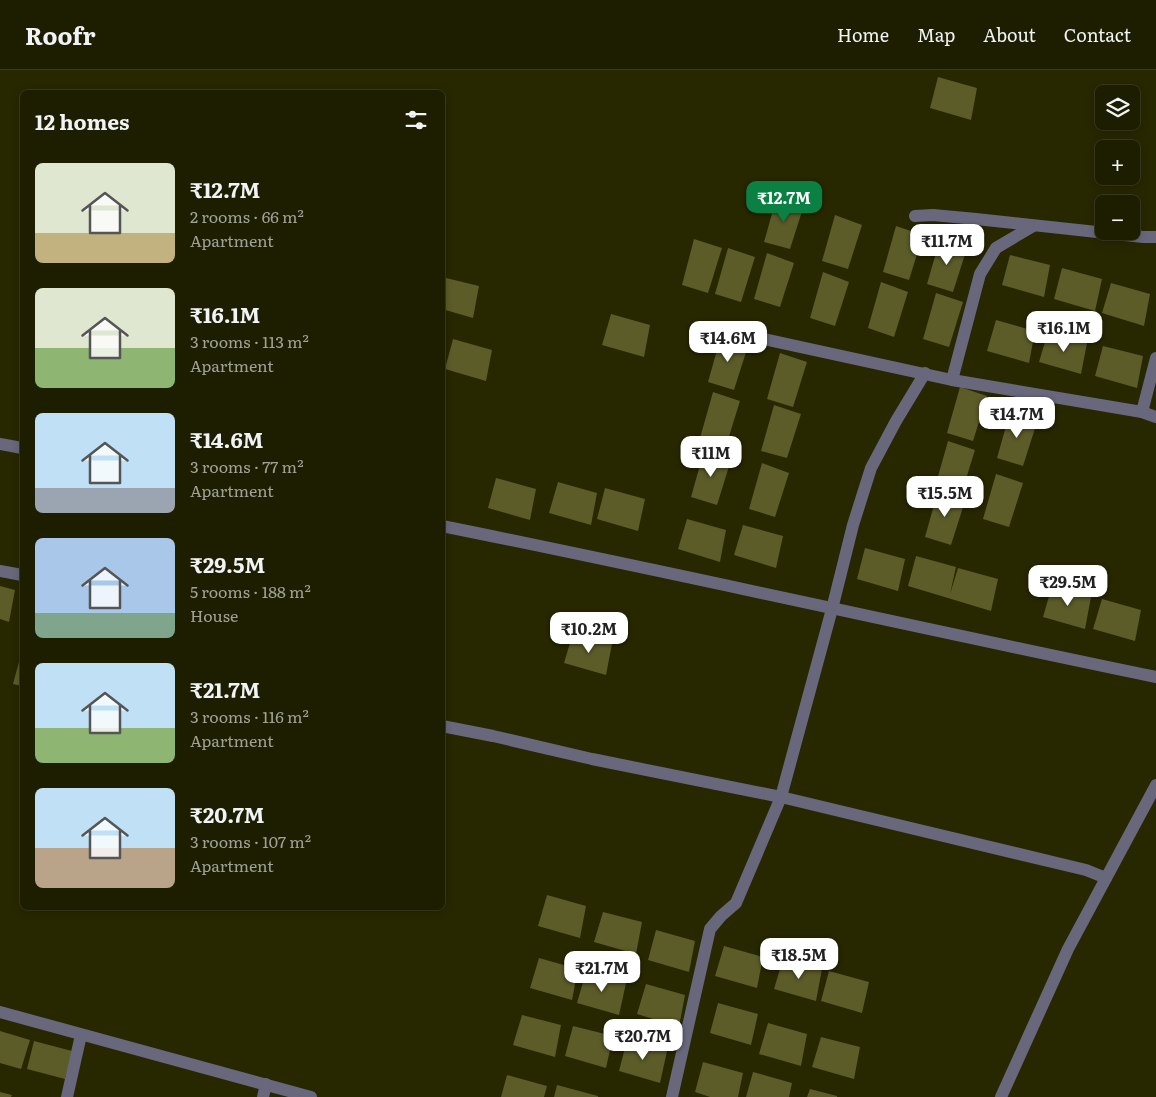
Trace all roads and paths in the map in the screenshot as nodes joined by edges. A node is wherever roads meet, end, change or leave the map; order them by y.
1 (915, 216) dead end
2 (1033, 226) junction
3 (1156, 237) edge
4 (755, 337) dead end
5 (1156, 358) edge
6 (925, 373) junction
7 (952, 380) junction
8 (1142, 412) junction
9 (1156, 416) edge
10 (0, 444) edge
11 (20, 448) edge
12 (445, 527) edge
13 (0, 571) edge
14 (20, 576) edge
15 (832, 609) junction
16 (1156, 677) edge
17 (445, 727) edge
18 (1156, 785) edge
19 (781, 797) junction
20 (1106, 878) junction
21 (0, 1012) edge
22 (81, 1035) junction
23 (265, 1091) edge
24 (67, 1097) edge
25 (311, 1097) edge
26 (672, 1097) edge
27 (1001, 1097) edge

1 - 2 street
2 - 3 street
2 - 7 street
4 - 6 street
5 - 8 street
6 - 7 street
6 - 15 street
7 - 8 street
8 - 9 street
10 - 11 street
12 - 15 street
13 - 14 street
15 - 16 street
15 - 19 street
17 - 19 street
18 - 20 street
19 - 20 street
19 - 26 street
20 - 27 street
21 - 22 street
22 - 23 street
22 - 24 street
23 - 25 street

